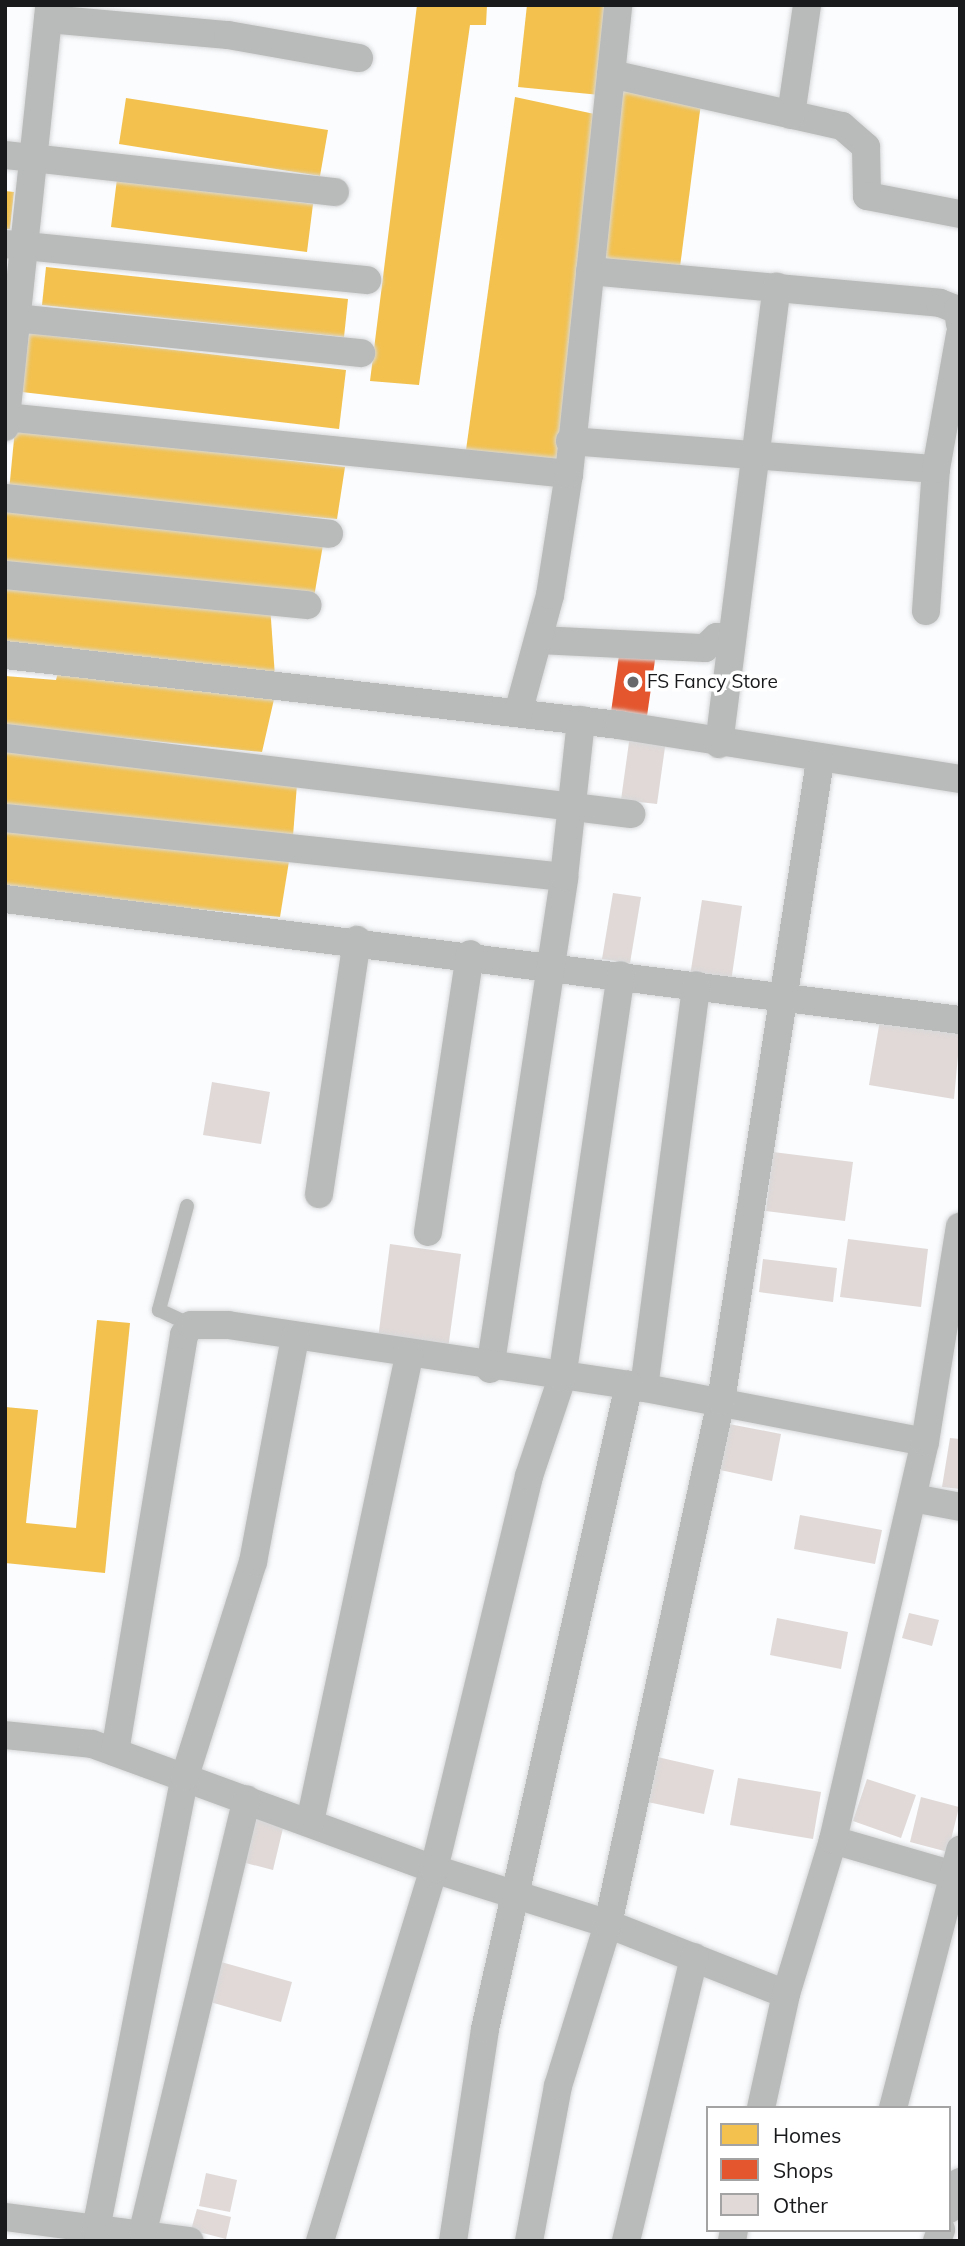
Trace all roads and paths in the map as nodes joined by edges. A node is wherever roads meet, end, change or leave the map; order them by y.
1 (618, 5) edge
2 (807, 5) edge
3 (48, 12) edge
4 (359, 58) dead end
5 (611, 74) junction
6 (791, 115) junction
7 (5, 155) edge
8 (33, 158) junction
9 (335, 192) dead end
10 (960, 214) edge
11 (16, 246) edge
12 (590, 271) junction
13 (367, 280) dead end
14 (777, 287) junction
15 (11, 318) edge
16 (960, 324) edge
17 (960, 334) edge
18 (361, 353) dead end
19 (6, 417) edge
20 (5, 427) edge
21 (570, 441) junction
22 (758, 452) junction
23 (936, 469) junction
24 (569, 474) junction
25 (5, 498) edge
26 (330, 534) dead end
27 (5, 575) edge
28 (309, 605) dead end
29 (926, 611) dead end
30 (732, 637) junction
31 (539, 640) junction
32 (5, 655) edge
33 (519, 712) junction
34 (581, 720) junction
35 (5, 738) edge
36 (719, 744) junction
37 (820, 761) junction
38 (960, 779) edge
39 (568, 806) junction
40 (631, 814) dead end
41 (5, 818) edge
42 (564, 877) junction
43 (5, 898) edge
44 (356, 940) junction
45 (470, 954) junction
46 (551, 965) junction
47 (621, 975) junction
48 (696, 985) junction
49 (784, 996) junction
50 (960, 1020) edge
51 (319, 1194) dead end
52 (187, 1206) dead end
53 (960, 1227) edge
54 (428, 1232) dead end
55 (191, 1325) junction
56 (295, 1337) junction
57 (410, 1355) junction
58 (490, 1369) junction
59 (562, 1378) junction
60 (637, 1386) junction
61 (722, 1401) junction
62 (925, 1442) junction
63 (912, 1498) junction
64 (960, 1507) edge
65 (5, 1735) edge
66 (115, 1752) junction
67 (185, 1776) junction
68 (247, 1799) junction
69 (310, 1822) junction
70 (833, 1840) junction
71 (958, 1868) edge
72 (434, 1869) junction
73 (515, 1894) junction
74 (608, 1924) junction
75 (694, 1958) junction
76 (786, 1994) junction
77 (761, 2106) edge
78 (894, 2106) edge
79 (5, 2217) edge
80 (96, 2229) junction
81 (143, 2231) junction
82 (189, 2241) edge
83 (320, 2241) edge
84 (453, 2241) edge
85 (529, 2241) edge
86 (626, 2241) edge

1 - 5 street
2 - 6 street
3 - 4 street
3 - 8 street
5 - 6 street
5 - 12 street
6 - 10 street
7 - 8 street
8 - 9 street
8 - 11 street
11 - 13 street
11 - 15 street
12 - 14 street
12 - 21 street
14 - 16 street
14 - 22 street
15 - 18 street
15 - 19 street
17 - 23 street
19 - 20 street
19 - 24 street
21 - 22 street
21 - 24 street
22 - 23 street
22 - 30 street
23 - 29 street
24 - 31 street
25 - 26 street
27 - 28 street
30 - 31 street
30 - 36 street
31 - 33 street
32 - 33 street
33 - 34 street
34 - 36 street
34 - 39 street
35 - 39 street
36 - 37 street
37 - 38 street
37 - 49 street
39 - 40 street
39 - 42 street
41 - 42 street
42 - 46 street
43 - 44 street
44 - 45 street
44 - 51 street
45 - 46 street
45 - 54 street
46 - 47 street
46 - 58 street
47 - 48 street
47 - 59 street
48 - 49 street
48 - 60 street
49 - 50 street
49 - 61 street
52 - 55 lane
53 - 62 street
55 - 56 street
55 - 66 street
56 - 57 street
56 - 67 street
57 - 58 street
57 - 69 street
58 - 59 street
59 - 60 street
59 - 72 street
60 - 61 street
60 - 73 street
61 - 62 street
61 - 74 street
62 - 63 street
63 - 64 street
63 - 70 street
65 - 66 street
66 - 67 street
67 - 68 street
67 - 80 street
68 - 69 street
68 - 81 street
69 - 72 street
70 - 71 street
70 - 76 street
71 - 78 street
72 - 73 street
72 - 83 street
73 - 74 street
73 - 84 street
74 - 75 street
74 - 85 street
75 - 76 street
75 - 86 street
76 - 77 street
79 - 80 street
80 - 81 street
81 - 82 street

